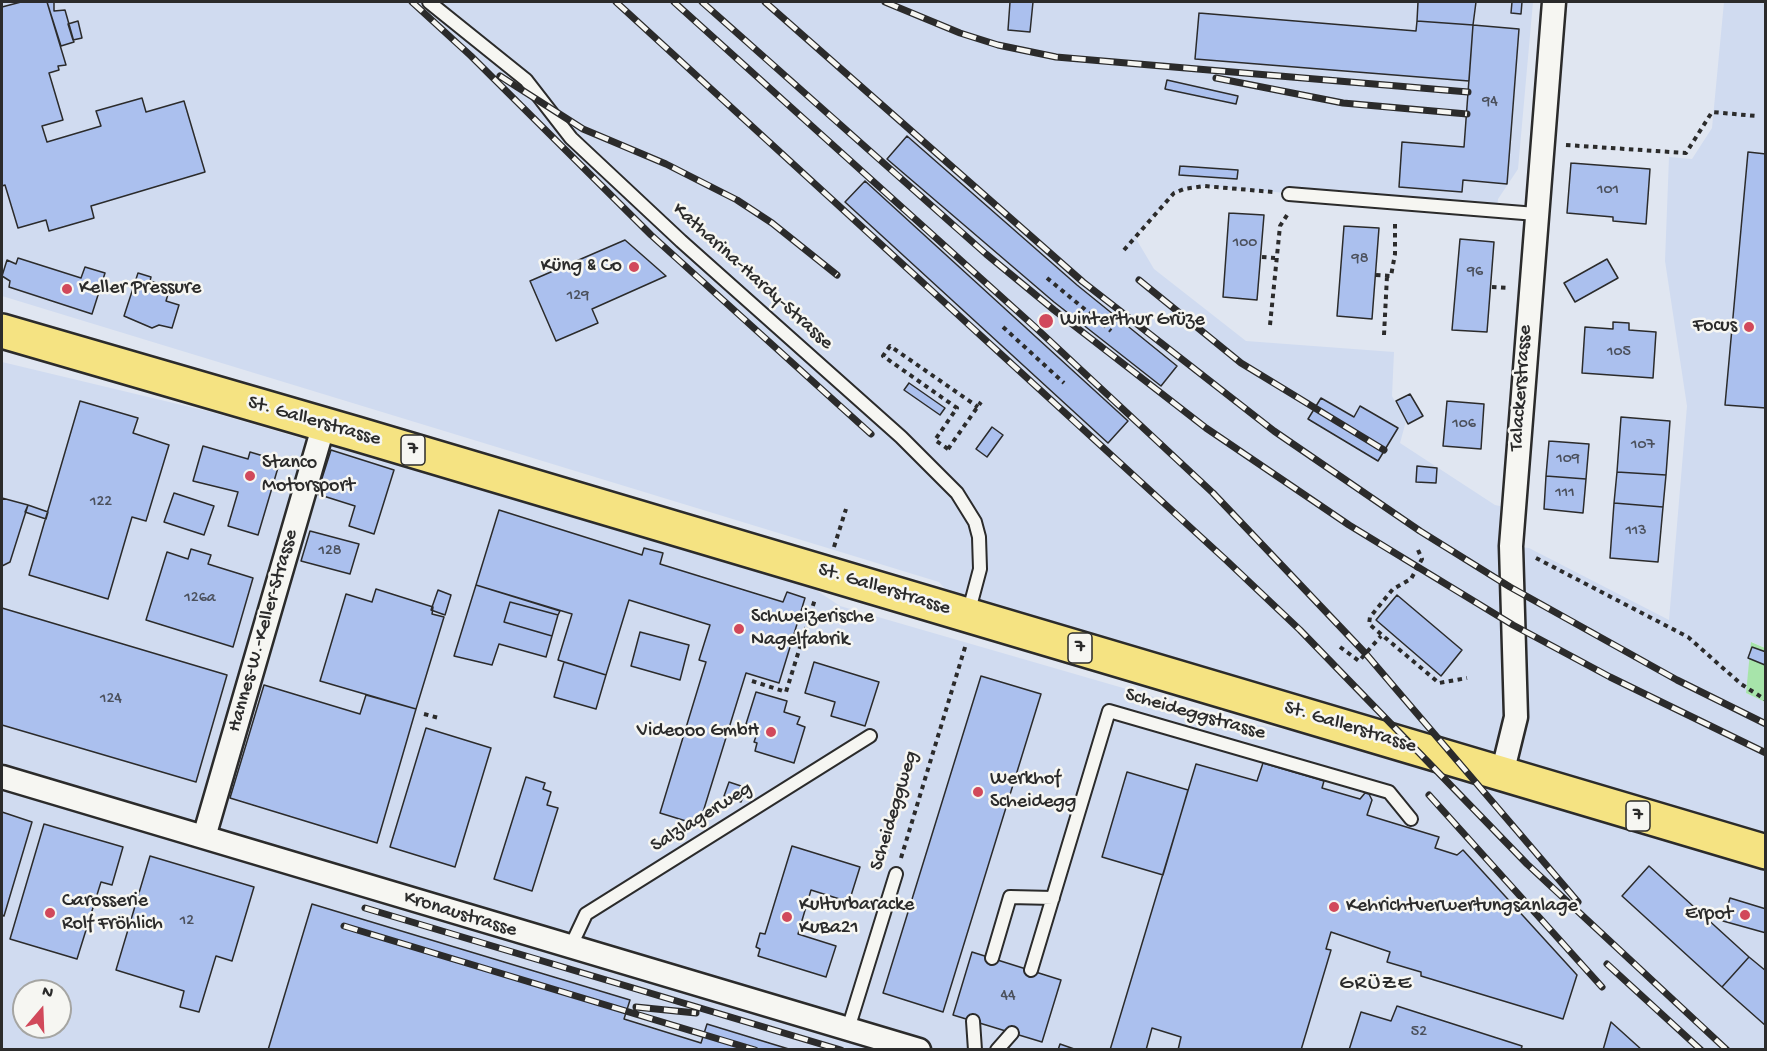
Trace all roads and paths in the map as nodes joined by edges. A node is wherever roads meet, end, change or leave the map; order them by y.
1 (429, 2) edge
2 (1554, 2) edge
3 (1756, 116) dead end
4 (1541, 143) junction
5 (1288, 194) junction
6 (1396, 203) junction
7 (1536, 214) junction
8 (1124, 250) dead end
9 (1262, 257) dead end
10 (1275, 258) junction
11 (1376, 275) dead end
12 (1387, 276) junction
13 (1047, 278) dead end
14 (1270, 326) dead end
15 (1003, 327) dead end
16 (2, 331) edge
17 (1111, 331) dead end
18 (1384, 335) dead end
19 (1064, 383) dead end
20 (981, 402) dead end
21 (978, 408) junction
22 (324, 424) junction
23 (952, 444) dead end
24 (948, 448) dead end
25 (846, 509) dead end
26 (1511, 546) junction
27 (1418, 550) dead end
28 (828, 561) junction
29 (968, 627) junction
30 (1380, 636) junction
31 (1340, 647) dead end
32 (1467, 678) dead end
33 (752, 681) dead end
34 (1766, 700) edge
35 (424, 714) dead end
36 (439, 718) dead end
37 (870, 736) dead end
38 (1502, 774) junction
39 (2, 777) edge
40 (1412, 819) dead end
41 (204, 837) junction
42 (1766, 852) edge
43 (896, 874) joint
44 (1053, 898) junction
45 (570, 948) junction
46 (992, 958) dead end
47 (1031, 970) dead end
48 (973, 1021) dead end
49 (848, 1029) junction
50 (1012, 1033) dead end
51 (919, 1050) edge
52 (975, 1050) edge
53 (997, 1050) edge

1 - 29 lane, Katharina-Hardy-Strasse
2 - 4 street, Talackerstrasse
3 - 4 path
4 - 7 street, Talackerstrasse
5 - 6 lane
5 - 8 path
5 - 10 path
6 - 7 lane
6 - 12 path
7 - 26 street, Talackerstrasse
9 - 10 path
10 - 14 path
11 - 12 path
12 - 18 path
13 - 17 path
15 - 19 path
16 - 22 main road, St. Gallerstrasse / 7
20 - 21 path
21 - 23 path
21 - 24 path
22 - 28 main road, St. Gallerstrasse / 7
22 - 41 street, Hannes-W.-Keller-Strasse
25 - 28 path
26 - 34 path
26 - 38 street, Talackerstrasse
27 - 30 path
28 - 29 main road, St. Gallerstrasse / 7
28 - 33 path
29 - 38 main road, St. Gallerstrasse / 7
29 - 43 path, Scheideggweg
30 - 31 path
30 - 32 path
35 - 36 path
37 - 45 lane, Salzlagerweg
38 - 42 main road, St. Gallerstrasse / 7
39 - 41 street, Kronaustrasse
40 - 44 lane, Scheideggstrasse
41 - 45 street, Kronaustrasse
43 - 49 lane, Scheideggweg
44 - 46 lane
44 - 47 lane, Scheideggstrasse
45 - 49 street, Kronaustrasse
48 - 52 lane
49 - 51 street, Kronaustrasse
50 - 53 lane

